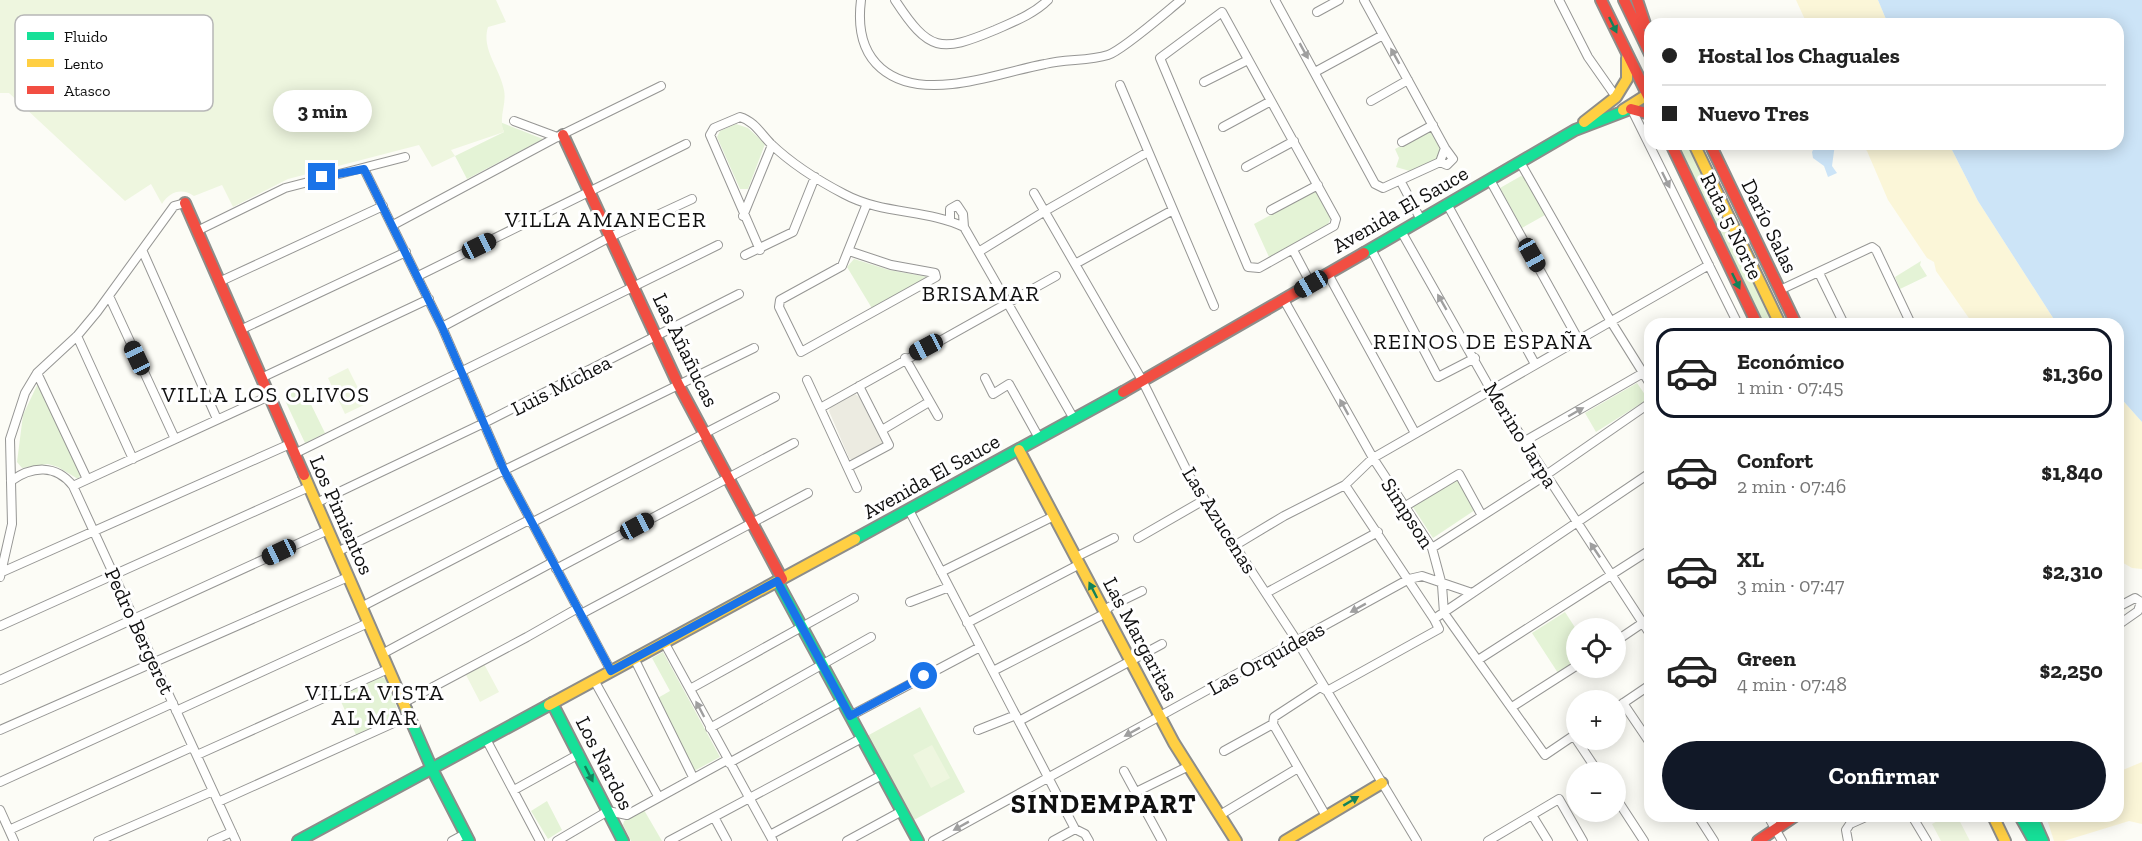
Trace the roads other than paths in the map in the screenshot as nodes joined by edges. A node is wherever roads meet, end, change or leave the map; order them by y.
1 (861, 0) edge
2 (895, 0) edge
3 (1048, 0) edge
4 (1181, 0) edge
5 (1275, 0) edge
6 (1339, 0) edge
7 (1364, 0) edge
8 (1559, 0) edge
9 (1601, 0) edge
10 (1624, 0) edge
11 (1637, 0) edge
12 (1642, 0) edge
13 (1317, 12) dead end
14 (1651, 18) edge
15 (1644, 22) edge
16 (1383, 35) junction
17 (1644, 42) edge
18 (1625, 50) junction
19 (1248, 60) junction
20 (1315, 72) junction
21 (1408, 80) junction
22 (1204, 82) dead end
23 (1120, 85) dead end
24 (662, 86) dead end
25 (1644, 86) edge
26 (1616, 97) junction
27 (1644, 99) edge
28 (1271, 100) junction
29 (1371, 101) dead end
30 (1627, 109) junction
31 (1644, 113) edge
32 (514, 121) dead end
33 (1433, 125) junction
34 (1223, 127) dead end
35 (1575, 130) junction
36 (560, 136) junction
37 (1294, 141) junction
38 (1402, 142) dead end
39 (1644, 142) edge
40 (686, 144) dead end
41 (772, 144) junction
42 (1648, 150) edge
43 (1674, 150) edge
44 (1697, 150) edge
45 (1713, 150) edge
46 (1149, 152) junction
47 (405, 157) dead end
48 (1520, 162) junction
49 (1246, 167) dead end
50 (364, 169) junction
51 (815, 177) junction
52 (1490, 180) junction
53 (1401, 182) junction
54 (1317, 185) junction
55 (589, 191) junction
56 (1034, 193) dead end
57 (692, 199) dead end
58 (185, 203) joint
59 (1447, 204) junction
60 (383, 206) junction
61 (866, 206) junction
62 (1045, 210) junction
63 (1173, 210) junction
64 (1271, 210) dead end
65 (743, 216) junction
66 (950, 220) junction
67 (1421, 220) junction
68 (393, 225) junction
69 (964, 227) junction
70 (197, 231) junction
71 (1401, 231) junction
72 (610, 237) junction
73 (718, 245) dead end
74 (1371, 249) junction
75 (760, 250) junction
76 (849, 250) junction
77 (1293, 250) junction
78 (980, 251) junction
79 (142, 252) junction
80 (406, 252) junction
81 (745, 255) dead end
82 (1075, 264) junction
83 (1708, 265) junction
84 (1819, 273) junction
85 (1328, 274) junction
86 (418, 276) junction
87 (1056, 276) dead end
88 (219, 282) junction
89 (1311, 284) junction
90 (633, 286) junction
91 (1780, 290) junction
92 (740, 294) dead end
93 (110, 296) junction
94 (429, 299) junction
95 (1284, 300) junction
96 (1008, 303) junction
97 (1214, 306) dead end
98 (1735, 318) edge
99 (1754, 318) edge
100 (1777, 318) edge
101 (1793, 318) edge
102 (1841, 318) edge
103 (1908, 318) edge
104 (1610, 320) junction
105 (442, 327) junction
106 (240, 330) junction
107 (76, 336) junction
108 (656, 336) junction
109 (1578, 339) junction
110 (754, 348) dead end
111 (905, 358) junction
112 (1475, 358) junction
113 (1535, 364) junction
114 (38, 373) junction
115 (463, 373) junction
116 (1643, 373) joint
117 (261, 378) junction
118 (985, 378) dead end
119 (807, 380) dead end
120 (1142, 381) junction
121 (678, 384) junction
122 (858, 386) junction
123 (1491, 390) junction
124 (269, 396) junction
125 (775, 397) dead end
126 (929, 402) junction
127 (822, 407) junction
128 (1644, 407) edge
129 (938, 416) dead end
130 (217, 419) junction
131 (1074, 419) junction
132 (484, 423) junction
133 (882, 430) junction
134 (705, 433) junction
135 (1415, 434) junction
136 (1039, 438) junction
137 (175, 439) junction
138 (1525, 441) junction
139 (794, 443) dead end
140 (292, 449) junction
141 (1019, 450) junction
142 (1373, 458) junction
143 (132, 459) junction
144 (848, 467) junction
145 (504, 470) junction
146 (1546, 475) junction
147 (728, 477) junction
148 (1644, 477) edge
149 (87, 479) junction
150 (11, 481) junction
151 (1345, 485) junction
152 (73, 486) junction
153 (309, 487) junction
154 (857, 488) dead end
155 (808, 493) dead end
156 (1204, 500) junction
157 (316, 503) junction
158 (1404, 507) junction
159 (909, 510) junction
160 (1481, 514) junction
161 (1054, 516) junction
162 (530, 521) junction
163 (752, 522) junction
164 (1577, 522) junction
165 (328, 530) junction
166 (1378, 532) junction
167 (95, 533) junction
168 (1114, 538) dead end
169 (1138, 538) dead end
170 (1234, 546) junction
171 (1432, 548) junction
172 (337, 552) junction
173 (1644, 554) edge
174 (1078, 560) junction
175 (555, 566) junction
176 (941, 572) junction
177 (1611, 574) junction
178 (1, 575) edge
179 (114, 576) junction
180 (348, 577) junction
181 (1409, 579) junction
182 (779, 580) junction
183 (1442, 585) junction
184 (949, 587) junction
185 (1142, 591) dead end
186 (1266, 593) junction
187 (1472, 593) junction
188 (854, 598) dead end
189 (910, 602) dead end
190 (2124, 604) edge
191 (361, 607) junction
192 (579, 611) junction
193 (1104, 612) junction
194 (1444, 613) junction
195 (1644, 618) edge
196 (134, 619) junction
197 (1434, 619) junction
198 (2124, 621) edge
199 (1644, 622) edge
200 (368, 623) junction
201 (968, 623) junction
202 (0, 626) edge
203 (802, 628) junction
204 (1626, 634) edge
205 (871, 637) dead end
206 (1297, 641) junction
207 (664, 642) junction
208 (1162, 644) dead end
209 (980, 647) junction
210 (382, 654) junction
211 (634, 658) junction
212 (1478, 660) junction
213 (154, 663) junction
214 (1131, 663) junction
215 (822, 665) junction
216 (388, 669) junction
217 (611, 671) junction
218 (993, 671) junction
219 (1566, 673) edge
220 (0, 680) edge
221 (594, 680) junction
222 (690, 689) junction
223 (1644, 690) edge
224 (1327, 691) junction
225 (842, 700) junction
226 (1626, 701) edge
227 (403, 703) junction
228 (552, 703) junction
229 (174, 707) junction
230 (1626, 707) edge
231 (1512, 708) junction
232 (409, 716) junction
233 (850, 716) junction
234 (1160, 716) junction
235 (1017, 718) junction
236 (1273, 724) junction
237 (710, 728) junction
238 (0, 730) edge
239 (978, 730) dead end
240 (1644, 734) edge
241 (862, 738) junction
242 (486, 739) junction
243 (1566, 741) edge
244 (192, 747) junction
245 (1224, 751) dead end
246 (579, 754) junction
247 (197, 755) junction
248 (728, 762) junction
249 (1189, 766) junction
250 (1298, 768) junction
251 (432, 769) junction
252 (1124, 771) dead end
253 (882, 775) junction
254 (693, 777) junction
255 (1048, 778) junction
256 (0, 782) edge
257 (1382, 783) junction
258 (514, 790) junction
259 (213, 791) junction
260 (1136, 792) junction
261 (658, 796) junction
262 (749, 798) junction
263 (218, 802) junction
264 (0, 810) edge
265 (608, 811) junction
266 (902, 811) junction
267 (1626, 813) edge
268 (1220, 815) junction
269 (1532, 815) junction
270 (1326, 816) junction
271 (714, 817) junction
272 (1702, 822) edge
273 (1771, 822) edge
274 (1787, 822) edge
275 (1855, 822) edge
276 (1916, 822) edge
277 (1996, 822) edge
278 (2023, 822) edge
279 (2035, 822) edge
280 (1075, 829) junction
281 (1776, 829) junction
282 (9, 830) junction
283 (232, 832) junction
284 (467, 837) edge
285 (771, 838) edge
286 (678, 839) edge
287 (14, 841) edge
288 (98, 841) edge
289 (213, 841) edge
290 (236, 841) edge
291 (299, 841) edge
292 (452, 841) edge
293 (540, 841) edge
294 (557, 841) edge
295 (623, 841) edge
296 (669, 841) edge
297 (727, 841) edge
298 (847, 841) edge
299 (918, 841) edge
300 (933, 841) edge
301 (1053, 841) edge
302 (1089, 841) edge
303 (1162, 841) edge
304 (1236, 841) edge
305 (1285, 841) edge
306 (1417, 841) edge
307 (1488, 841) edge
308 (1548, 841) edge
309 (1583, 841) edge
310 (1644, 841) edge
311 (1714, 841) edge
312 (1758, 841) edge
313 (1782, 841) edge
314 (1848, 841) edge
315 (1927, 841) edge
316 (2005, 841) edge
317 (2034, 841) edge
318 (2043, 841) edge

1 - 4 street
2 - 3 street
5 -> 20 street
6 - 13 street
7 - 16 street
8 - 26 street
9 -> 18 main road
10 - 17 main road
11 - 15 main road
12 - 14 main road
16 - 20 street
21 -> 16 street
18 - 25 main road
18 - 26 main road
19 - 22 street
19 - 28 street
19 - 77 street
20 - 53 street
21 - 29 street
21 - 33 street
23 - 46 street
24 - 36 street
26 - 30 street
26 - 35 main road, Avenida El Sauce
27 - 30 main road, Avenida El Sauce
28 - 34 street
28 - 37 street
30 - 31 main road
30 - 35 main road, Avenida El Sauce
30 -> 39 street
32 - 36 street
33 - 38 street
33 - 53 street
35 - 48 main road, Avenida El Sauce
36 - 55 main road, Las Añañucas
36 - 68 street
37 - 49 street
37 - 54 street
40 - 55 street
41 - 51 street
41 - 65 street
41 - 65 street
42 -> 83 street
43 -> 99 main road, Ruta 5 Norte
44 - 100 main road, Ruta 5 Norte
45 - 91 main road, Darío Salas
46 - 62 street
46 - 63 street
47 - 50 street
48 - 52 main road, Avenida El Sauce
48 - 104 street
50 - 60 street
50 - 70 street
51 - 61 street
51 - 75 street
52 - 59 main road, Avenida El Sauce
52 - 109 street
53 - 67 street
54 - 64 street
54 - 77 street
55 - 72 main road, Las Añañucas
55 - 86 street
56 - 62 street, Las Azucenas
57 - 72 street
58 - 70 main road, Los Pimientos
58 - 79 street
59 - 67 main road, Avenida El Sauce
59 - 113 street
60 - 68 street
60 - 88 street
61 - 66 street
61 - 76 street
62 - 78 street
62 - 82 street, Las Azucenas
63 - 82 street
63 - 97 street
65 - 75 street
66 - 69 street
66 - 69 street
67 - 71 main road, Avenida El Sauce
68 - 80 street
69 - 78 street
70 - 88 main road, Los Pimientos
71 - 74 main road, Avenida El Sauce
112 -> 71 street, Merino Jarpa
72 - 90 main road, Las Añañucas
72 - 105 street
73 - 90 street
74 - 85 main road, Avenida El Sauce
74 - 112 street
75 - 81 street
76 - 76 street
77 - 89 street
78 - 96 street
79 - 93 street
79 - 130 street
80 - 86 street
80 - 106 street
82 - 120 street, Las Azucenas
83 - 98 street
83 - 104 street
84 - 91 street
84 - 102 street
84 - 103 street
85 - 89 main road, Avenida El Sauce
85 - 135 street
86 - 94 street
87 - 96 street
88 - 106 main road, Los Pimientos
89 - 95 main road, Avenida El Sauce
90 - 108 main road, Las Añañucas
90 - 115 street
91 - 101 main road, Darío Salas
92 - 108 street, Luis Michea
93 - 107 street
93 - 137 street
94 - 105 street
94 - 117 street
95 - 120 main road, Avenida El Sauce
142 -> 95 street, Simpson
96 - 111 street
96 - 131 street
104 - 109 street
104 - 116 street
105 - 115 street
106 - 117 main road, Los Pimientos
107 - 114 street
107 - 143 street
108 - 121 main road, Las Añañucas
108 - 132 street, Luis Michea
109 - 113 street
110 - 121 street
111 - 122 street
111 - 126 street
112 - 123 street, Merino Jarpa
113 - 123 street
114 - 149 street
114 - 150 street
115 - 132 street
115 - 140 street
138 -> 116 street
117 - 124 main road, Los Pimientos
118 - 136 street
119 - 127 street
120 - 131 main road, Avenida El Sauce
120 - 156 street, Las Azucenas
121 - 134 main road, Las Añañucas
121 - 145 street
122 - 127 street
122 - 133 street
123 - 135 street
123 - 138 street, Merino Jarpa
124 - 130 street
124 - 140 main road, Los Pimientos
125 - 134 street
126 - 129 street
126 - 133 street
127 - 144 street
128 - 146 street
130 - 137 street
131 - 136 main road, Avenida El Sauce
132 - 145 street
132 - 157 street, Luis Michea
133 - 144 street
134 - 147 main road, Las Añañucas
134 - 162 street
135 - 142 street
136 - 141 main road, Avenida El Sauce
137 - 143 street
138 - 146 street, Merino Jarpa
139 - 147 street
140 - 153 main road, Los Pimientos
140 - 167 street
141 - 159 main road, Avenida El Sauce
141 - 161 main road, Las Margaritas
142 - 151 street
142 - 158 street, Simpson
143 - 149 street
144 - 154 street
145 - 162 street
145 - 172 street
146 - 160 street
146 - 164 street, Merino Jarpa
147 - 163 main road, Las Añañucas
147 - 175 street
148 - 164 street
149 - 152 street
150 - 152 street
150 - 178 street
151 - 166 street
151 - 170 street
152 - 167 street, Pedro Bergeret
153 - 157 main road, Los Pimientos
153 - 179 street
155 - 163 street
156 - 169 street
156 - 170 street, Las Azucenas
157 - 165 main road, Los Pimientos
158 - 160 street
158 - 171 street, Simpson
159 - 176 street
159 - 182 main road, Avenida El Sauce
160 - 171 street
161 - 174 main road, Las Margaritas
161 - 176 street
162 - 175 street
162 - 191 street
163 - 182 main road, Las Añañucas
163 - 192 street
177 -> 164 street, Merino Jarpa
164 - 187 street
165 - 172 main road, Los Pimientos
165 - 196 street
166 - 181 street
166 - 186 street
167 - 178 street
167 - 179 street, Pedro Bergeret
168 - 174 street
170 - 186 street, Las Azucenas
171 - 183 street, Simpson
172 - 180 main road, Los Pimientos
173 - 177 street
193 -> 174 main road, Las Margaritas
174 - 201 street
175 - 192 street
175 - 210 street
176 - 184 street
177 - 195 street, Merino Jarpa
177 - 212 street
179 - 196 street, Pedro Bergeret
179 - 202 street
180 - 191 main road, Los Pimientos
180 - 213 street
181 - 183 street
181 - 197 street
181 -> 206 street, Las Orquídeas
182 - 203 main road, Las Añañucas
182 - 207 main road, Avenida El Sauce
183 - 187 street
183 - 194 street, Simpson
184 - 189 street
184 - 201 street
185 - 193 street
186 - 206 street, Las Azucenas
187 - 194 street
188 - 203 street
190 - 198 street
191 - 200 main road, Los Pimientos
192 - 217 street
192 - 227 street
193 - 214 main road, Las Margaritas
193 - 218 street
194 - 197 street
194 - 212 street
196 - 213 street, Pedro Bergeret
196 - 220 street
197 - 224 street
199 - 204 street
200 - 210 main road, Los Pimientos
200 - 229 street
201 - 209 street
203 - 215 main road, Las Añañucas
203 - 222 street
205 - 215 street
206 - 224 street, Las Azucenas
206 - 234 street, Las Orquídeas
207 - 211 main road, Avenida El Sauce
207 - 222 street
208 - 214 street
209 - 218 street
209 - 233 street
210 - 216 main road, Los Pimientos
211 - 217 main road, Avenida El Sauce
211 - 254 street
212 - 231 street
213 - 229 street, Pedro Bergeret
213 - 238 street
214 - 234 main road, Las Margaritas
214 - 235 street
215 - 225 main road, Las Añañucas
215 - 237 street
216 - 227 main road, Los Pimientos
216 - 247 street
217 - 221 main road, Avenida El Sauce
218 - 235 street
219 - 231 street
221 - 228 main road, Avenida El Sauce
221 - 261 street
237 -> 222 street
223 - 226 street
224 - 236 street
224 - 257 street, Las Azucenas
225 - 233 main road, Las Añañucas
225 - 248 street
227 - 232 main road, Los Pimientos
228 - 242 main road, Avenida El Sauce
228 - 246 main road, Los Nardos
229 - 244 street, Pedro Bergeret
229 - 256 street
230 - 240 street
231 - 243 street
232 - 251 main road, Los Pimientos
232 - 263 street
233 - 241 main road, Las Añañucas
234 - 249 main road, Las Margaritas
234 -> 255 street, Las Orquídeas
235 - 239 street
235 - 255 street
236 - 245 street
236 - 250 street
237 - 248 street
241 - 253 main road, Las Añañucas
241 - 262 street
242 - 251 main road, Avenida El Sauce
242 - 258 street
244 - 247 street, Pedro Bergeret
244 - 282 street
246 - 258 street
246 -> 265 main road, Los Nardos
247 - 259 street, Pedro Bergeret
248 - 254 street
248 - 262 street
249 - 260 street
249 - 268 main road, Las Margaritas
250 - 268 street
250 - 270 street
251 - 284 main road, Los Pimientos
251 - 291 main road, Avenida El Sauce
252 - 260 street
253 - 266 main road, Las Añañucas
253 - 285 street
254 - 261 street
255 - 280 street
255 -> 300 street, Las Orquídeas
270 -> 257 main road
257 - 306 street, Las Azucenas
258 - 293 street
259 - 263 street, Pedro Bergeret
259 - 288 street
260 - 303 street
261 - 265 street
262 - 271 street
262 - 285 street
263 - 283 street, Pedro Bergeret
264 - 282 street
265 - 294 street
265 - 295 main road, Los Nardos
266 - 298 street
266 - 299 main road, Las Añañucas
267 - 310 street
268 - 304 main road, Las Margaritas
269 - 307 street
269 - 308 street
269 - 309 street
270 - 305 main road
271 - 286 street
271 - 297 street
272 - 311 street
273 - 281 street
274 - 281 main road
275 - 314 street
276 - 315 street
277 - 316 main road
278 - 317 main road
279 - 318 main road
280 - 301 street
280 - 302 street
281 - 312 main road
281 - 313 street
282 - 287 street
283 - 289 street
283 - 290 street, Pedro Bergeret
284 - 292 street
286 - 296 street

